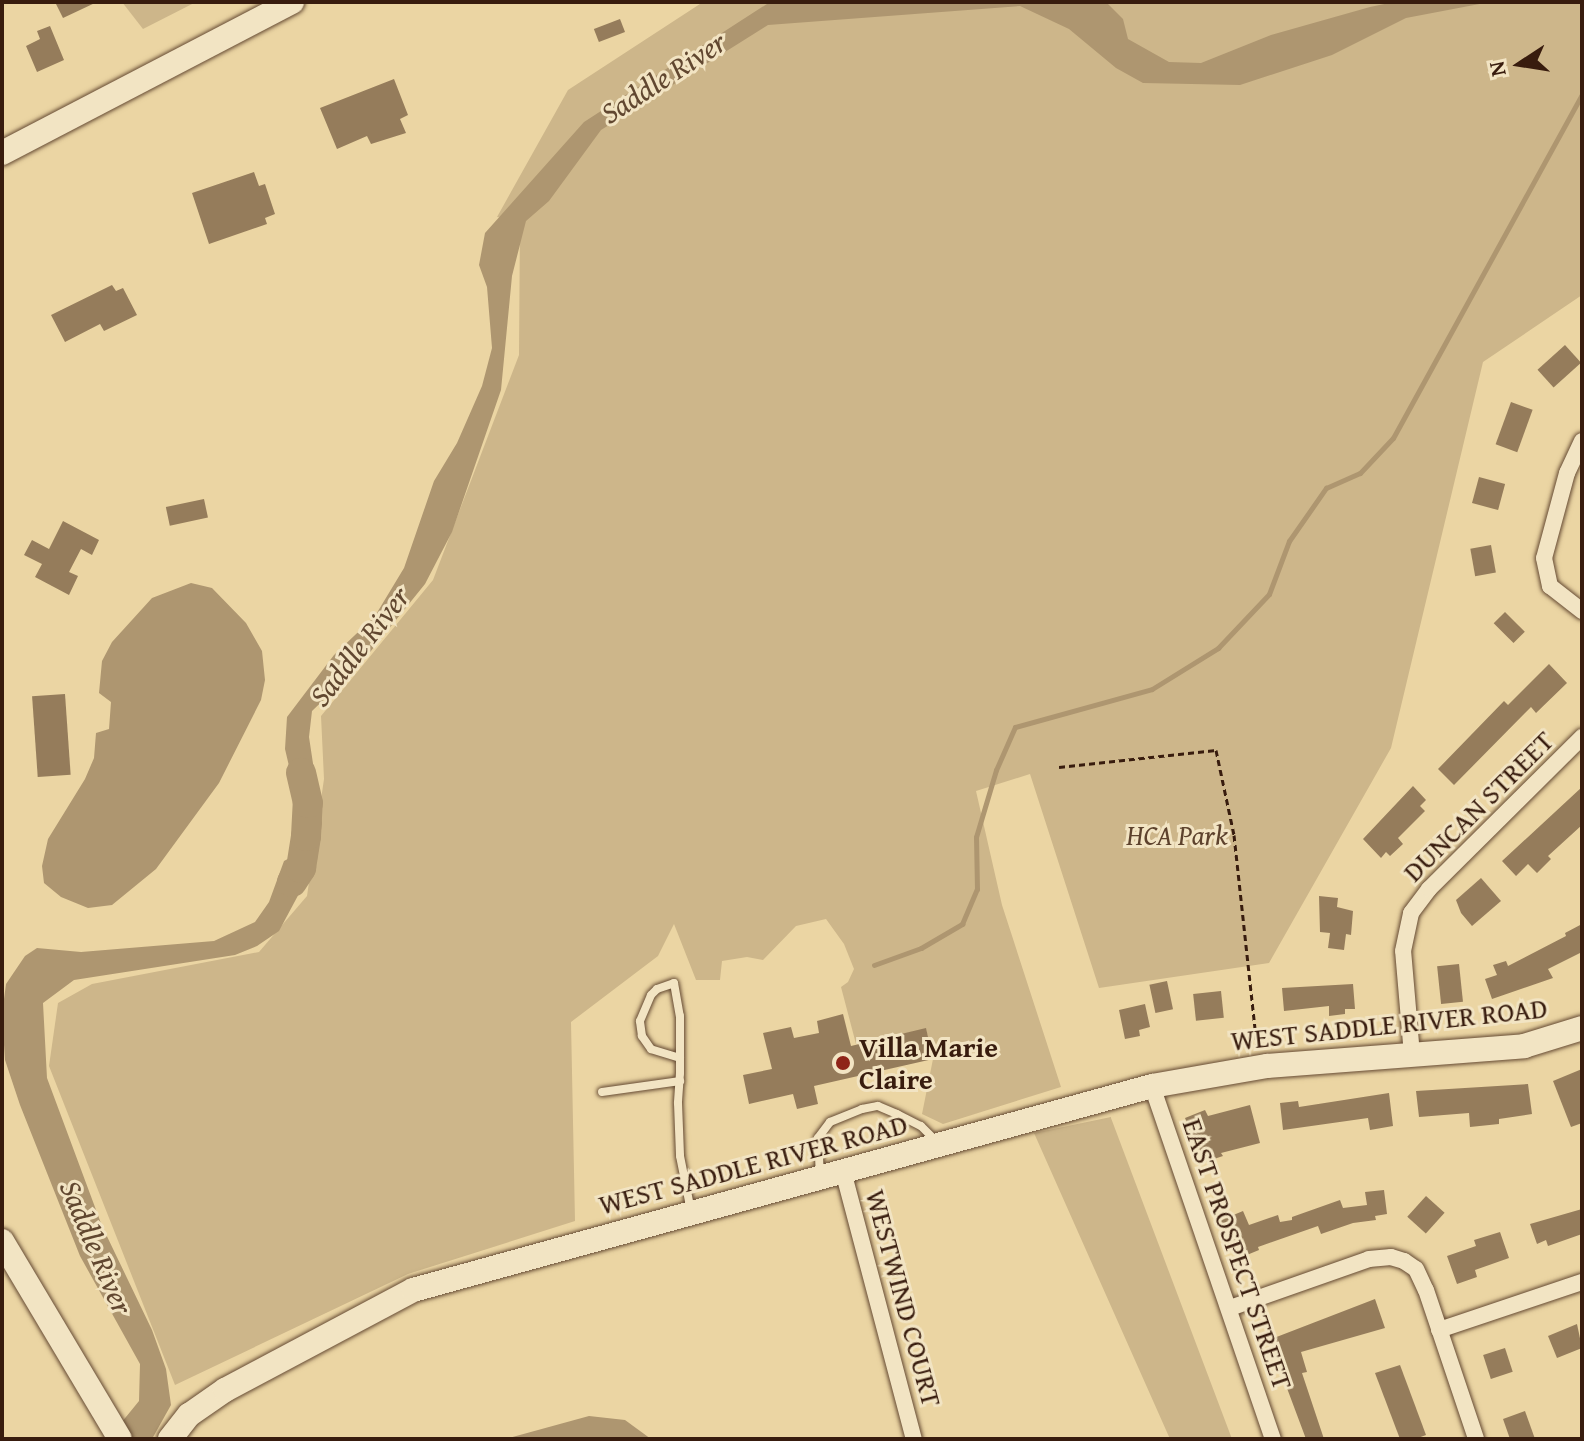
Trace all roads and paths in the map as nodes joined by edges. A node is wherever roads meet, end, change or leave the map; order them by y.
1 (292, 2) edge
2 (2, 153) edge
3 (1582, 441) edge
4 (1582, 611) edge
5 (1582, 737) edge
6 (1059, 767) dead end
7 (1582, 1028) edge
8 (1412, 1055) junction
9 (680, 1058) junction
10 (1259, 1067) junction
11 (680, 1081) junction
12 (1152, 1086) junction
13 (602, 1092) dead end
14 (940, 1145) junction
15 (832, 1175) junction
16 (691, 1212) junction
17 (2, 1241) edge
18 (1582, 1282) edge
19 (1230, 1308) junction
20 (1439, 1330) junction
21 (120, 1439) edge
22 (170, 1439) edge
23 (914, 1439) edge
24 (1273, 1439) edge
25 (1476, 1439) edge

1 - 2 street
3 - 4 street
5 - 8 street, DUNCAN STREET
6 - 10 path
7 - 8 street, WEST SADDLE RIVER ROAD
8 - 10 street, WEST SADDLE RIVER ROAD
9 - 9 lane
9 - 11 lane
10 - 12 street, WEST SADDLE RIVER ROAD
11 - 13 lane
11 - 16 lane
12 - 14 street, WEST SADDLE RIVER ROAD
12 - 19 street, EAST PROSPECT STREET
14 - 15 street, WEST SADDLE RIVER ROAD
14 - 15 lane
15 - 16 street, WEST SADDLE RIVER ROAD
15 - 23 street, WESTWIND COURT
16 - 22 street, WEST SADDLE RIVER ROAD
17 - 21 street
18 - 20 street
19 - 20 street
19 - 24 street, EAST PROSPECT STREET
20 - 25 street

